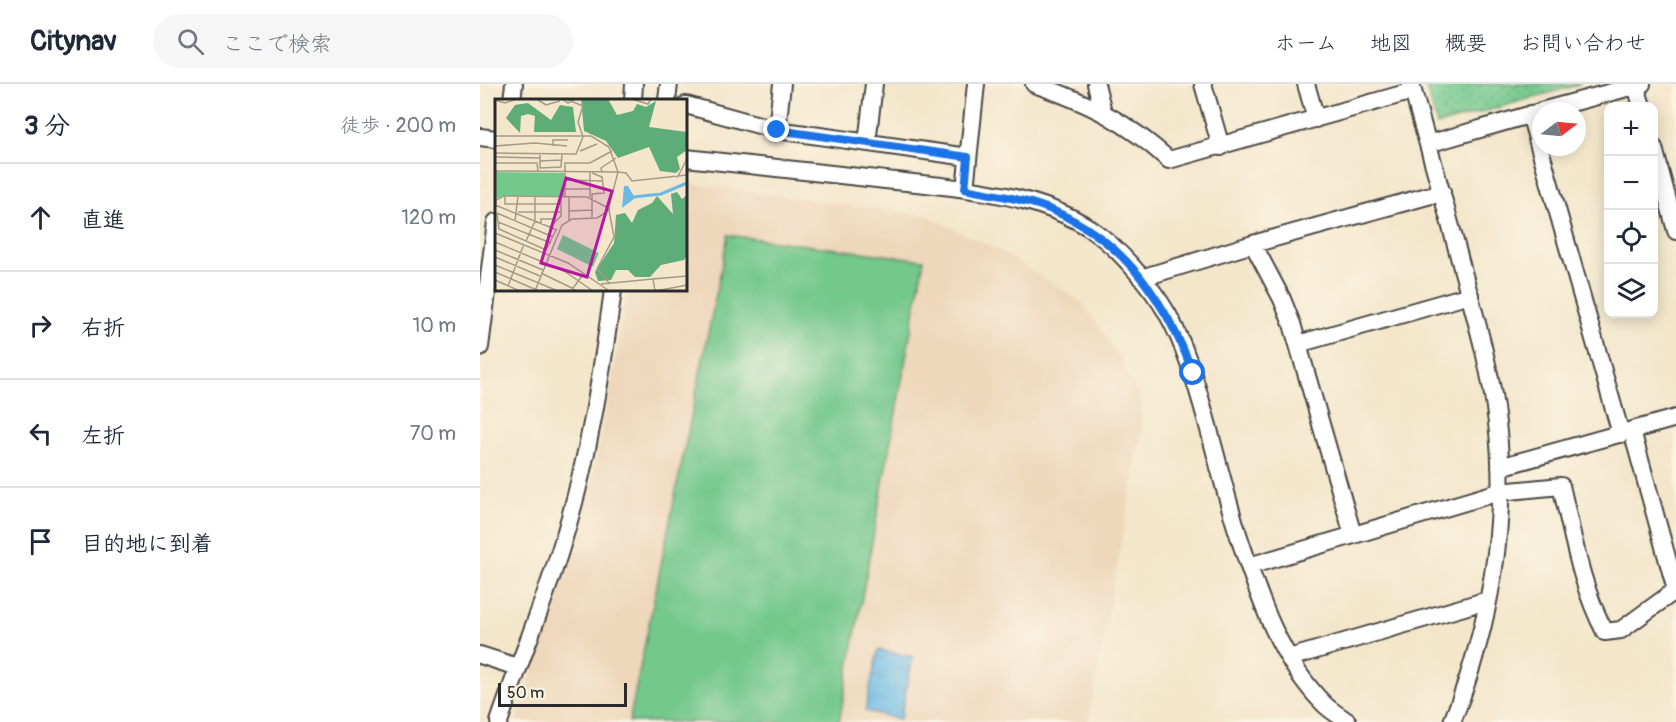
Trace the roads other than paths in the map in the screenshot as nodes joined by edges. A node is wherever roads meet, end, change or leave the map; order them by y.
1 (514, 84) edge
2 (634, 84) edge
3 (669, 84) edge
4 (782, 84) edge
5 (874, 84) edge
6 (976, 84) edge
7 (1034, 84) edge
8 (1096, 84) edge
9 (1203, 84) edge
10 (1306, 84) edge
11 (1639, 85) edge
12 (1412, 87) edge
13 (512, 99) edge
14 (633, 99) edge
15 (668, 99) edge
16 (1575, 102) edge
17 (1641, 102) edge
18 (687, 105) edge
19 (1103, 112) junction
20 (1532, 113) edge
21 (1316, 119) junction
22 (777, 130) junction
23 (480, 137) edge
24 (495, 139) edge
25 (867, 143) junction
26 (1428, 144) junction
27 (1221, 147) junction
28 (1549, 156) edge
29 (1655, 156) edge
30 (968, 157) junction
31 (687, 158) edge
32 (965, 189) junction
33 (1442, 192) junction
34 (495, 230) edge
35 (1676, 231) edge
36 (1253, 244) junction
37 (1141, 278) junction
38 (613, 291) edge
39 (1470, 295) junction
40 (1298, 344) junction
41 (480, 347) edge
42 (1676, 418) edge
43 (1626, 432) junction
44 (1500, 467) junction
45 (1499, 492) junction
46 (1353, 536) junction
47 (1249, 566) junction
48 (1488, 600) junction
49 (480, 655) edge
50 (1289, 658) junction
51 (517, 668) junction
52 (499, 722) edge
53 (1348, 722) edge
54 (1452, 722) edge

1 - 13 street
2 - 14 street
3 - 15 street
4 - 22 street
5 - 25 street
6 - 30 street
7 - 19 street
8 - 19 street
9 - 27 street
10 - 21 street
11 - 16 street
11 - 17 street
12 - 21 street
12 - 26 street
18 - 22 street
19 - 27 street
20 - 26 street
21 - 27 street
22 - 25 street
23 - 24 street
25 - 30 street
26 - 33 street
28 - 43 street
29 - 35 street
30 - 32 street
31 - 32 street
32 - 37 street
33 - 36 street
33 - 39 street
34 - 41 street
36 - 37 street
36 - 40 street
37 - 47 street
38 - 51 street
39 - 40 street
39 - 44 street
40 - 46 street
42 - 43 street
43 - 44 street
43 - 45 street
44 - 45 street
45 - 46 street
45 - 48 street
46 - 47 street
47 - 50 street
48 - 50 street
48 - 54 street
49 - 51 street
50 - 53 street
51 - 52 street

